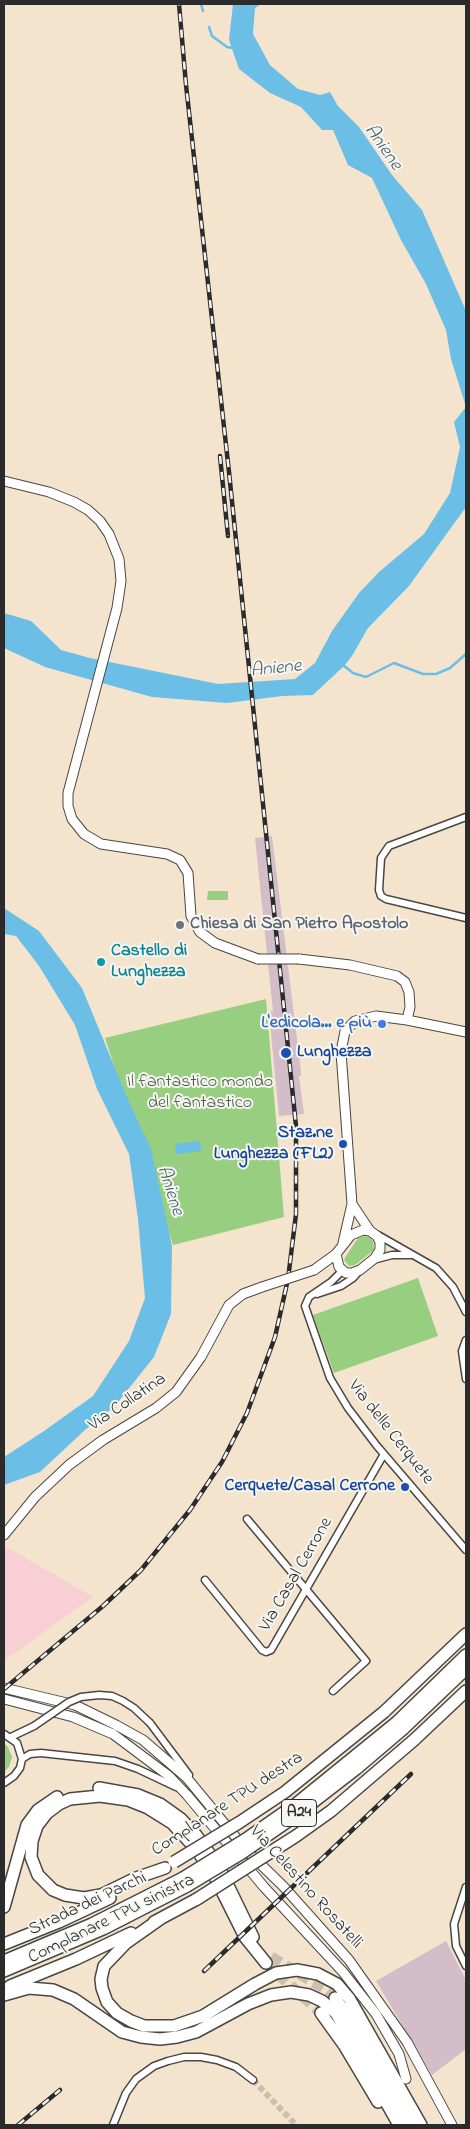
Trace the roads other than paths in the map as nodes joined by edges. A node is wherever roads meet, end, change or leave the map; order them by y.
1 (4, 481) edge
2 (466, 817) edge
3 (466, 918) edge
4 (407, 1020) junction
5 (466, 1032) edge
6 (352, 1204) junction
7 (372, 1232) junction
8 (343, 1243) junction
9 (336, 1254) junction
10 (415, 1256) junction
11 (373, 1260) junction
12 (341, 1269) junction
13 (314, 1270) junction
14 (360, 1270) junction
15 (311, 1295) junction
16 (466, 1312) edge
17 (466, 1340) edge
18 (466, 1379) edge
19 (384, 1454) junction
20 (246, 1519) dead end
21 (4, 1535) edge
22 (466, 1550) edge
23 (205, 1580) dead end
24 (305, 1590) junction
25 (466, 1634) edge
26 (466, 1655) edge
27 (466, 1669) edge
28 (4, 1688) edge
29 (333, 1691) dead end
30 (466, 1691) edge
31 (4, 1699) edge
32 (400, 1725) junction
33 (4, 1734) edge
34 (11, 1737) junction
35 (22, 1759) junction
36 (4, 1783) edge
37 (187, 1795) junction
38 (213, 1809) junction
39 (169, 1865) junction
40 (185, 1882) junction
41 (466, 1887) edge
42 (4, 1907) edge
43 (160, 1919) junction
44 (4, 1944) edge
45 (4, 1961) edge
46 (466, 1966) edge
47 (4, 1971) edge
48 (4, 1988) edge
49 (4, 1995) edge
50 (335, 1998) tunnel mouth
51 (321, 2013) tunnel mouth
52 (253, 2080) tunnel mouth
53 (406, 2080) dead end
54 (114, 2125) edge
55 (391, 2125) edge
56 (399, 2125) edge
57 (409, 2125) edge
58 (421, 2125) edge
59 (452, 2125) edge

1 - 4 street, bridge
2 - 3 street
4 - 5 street
4 - 6 street
6 - 7 street
6 - 8 street
7 - 8 street
7 - 10 street
7 - 11 street
8 - 9 street
9 - 12 street
9 - 13 street, Via Collatina
10 - 11 street
10 - 16 street
11 - 14 street
12 - 13 street, Via Collatina
12 - 14 street
12 - 15 street
13 - 21 street, Via Collatina, bridge
14 - 15 street
15 - 19 street, Via delle Cerquete
17 - 18 street
19 - 22 street, Via delle Cerquete
19 - 24 street, Via Casal Cerrone
20 - 24 street
23 - 24 street, Via Casal Cerrone
24 - 29 street
25 - 39 highway, Complanare TPU destra, bridge
26 - 32 highway, Strada dei Parchi / A24
27 - 32 highway, Strada dei Parchi / A24
28 - 38 street, Via Celestino Rosatelli
30 - 43 highway, Complanare TPU sinistra, bridge
31 - 37 street, Via Celestino Rosatelli
32 - 40 highway, Strada dei Parchi / A24, bridge
33 - 34 street
34 - 35 street
34 - 38 street, bridge
35 - 36 street
35 - 37 street
37 - 53 street, Via Celestino Rosatelli
38 - 59 street, Via Celestino Rosatelli
39 - 42 highway
39 - 44 highway, Complanare TPU destra
40 - 45 highway, Strada dei Parchi / A24
40 - 47 highway, Strada dei Parchi / A24
41 - 46 street
43 - 48 highway, Complanare TPU sinistra
43 - 58 highway
49 - 56 highway
50 - 57 highway
51 - 55 highway
52 - 54 street

